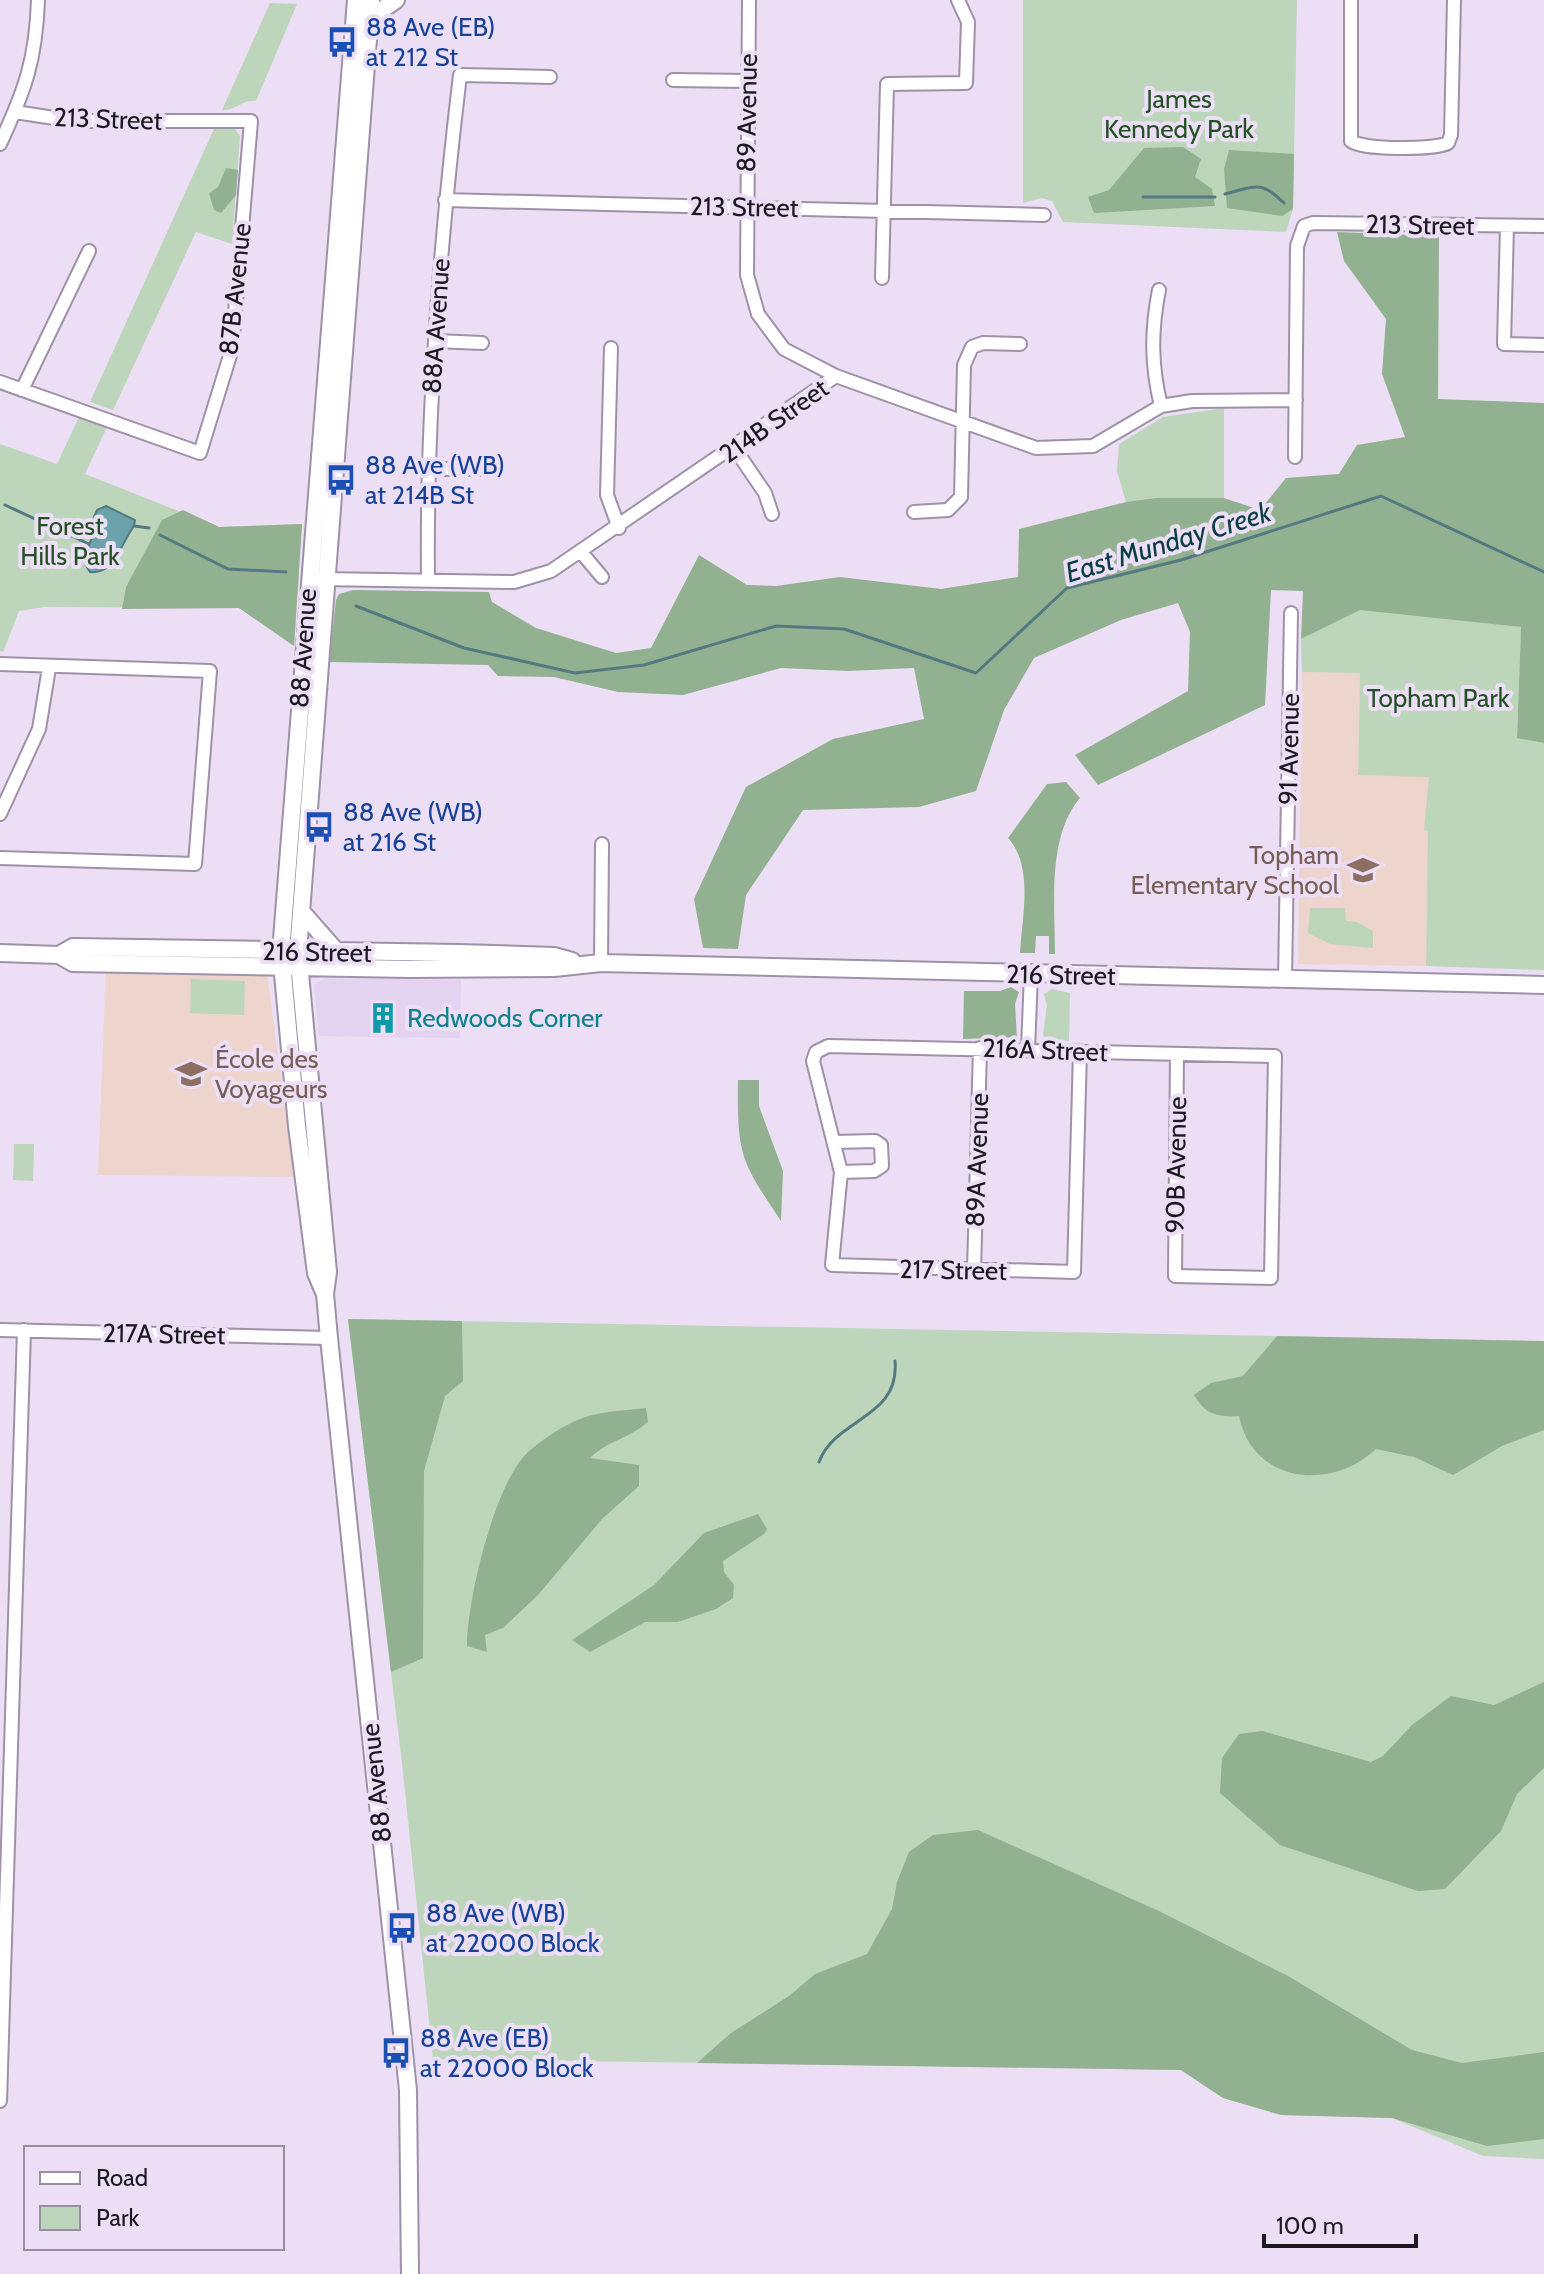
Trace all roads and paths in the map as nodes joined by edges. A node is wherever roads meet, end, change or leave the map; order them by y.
1 (38, 0) edge
2 (356, 0) edge
3 (371, 0) edge
4 (396, 0) edge
5 (749, 0) edge
6 (958, 0) edge
7 (1351, 0) edge
8 (1454, 0) edge
9 (368, 38) junction
10 (550, 77) dead end
11 (673, 80) dead end
12 (748, 81) junction
13 (15, 112) junction
14 (251, 121) joint
15 (0, 144) edge
16 (445, 200) junction
17 (746, 207) junction
18 (883, 210) junction
19 (1044, 215) dead end
20 (1507, 226) junction
21 (1544, 226) edge
22 (89, 251) dead end
23 (882, 278) dead end
24 (1159, 290) dead end
25 (435, 341) junction
26 (482, 343) dead end
27 (1020, 344) dead end
28 (1544, 345) edge
29 (611, 348) dead end
30 (836, 376) junction
31 (0, 382) edge
32 (22, 390) junction
33 (1296, 400) junction
34 (1161, 406) junction
35 (963, 423) junction
36 (735, 449) junction
37 (1295, 457) dead end
38 (426, 469) junction
39 (484, 469) dead end
40 (914, 512) dead end
41 (772, 514) dead end
42 (619, 528) junction
43 (581, 552) junction
44 (602, 577) dead end
45 (428, 578) junction
46 (308, 579) junction
47 (326, 579) junction
48 (1291, 613) dead end
49 (0, 664) edge
50 (49, 668) junction
51 (0, 814) edge
52 (602, 844) dead end
53 (0, 858) edge
54 (301, 911) junction
55 (337, 952) junction
56 (0, 953) edge
57 (290, 960) junction
58 (577, 963) junction
59 (601, 963) junction
60 (1031, 974) junction
61 (1285, 980) junction
62 (1544, 985) edge
63 (980, 1048) junction
64 (1028, 1049) junction
65 (1080, 1051) junction
66 (1177, 1054) junction
67 (834, 1142) junction
68 (841, 1172) junction
69 (974, 1271) junction
70 (1271, 1278) joint
71 (0, 1330) edge
72 (24, 1330) junction
73 (329, 1338) junction
74 (0, 2101) edge
75 (410, 2274) edge

1 - 13 street
2 - 46 main road, 88 Avenue
3 - 9 main road, 88 Avenue
4 - 9 main road
5 - 12 street, 89 Avenue
6 - 18 street
7 - 8 street
9 - 47 main road, 88 Avenue
10 - 16 street, 88A Avenue
11 - 12 street
12 - 17 street, 89 Avenue
13 - 14 street, 213 Street
13 - 15 street
14 - 32 street, 87B Avenue
16 - 17 street, 213 Street
16 - 25 street, 88A Avenue
17 - 18 street, 213 Street
17 - 30 street, 89 Avenue
18 - 19 street, 213 Street
18 - 23 street
20 - 21 street, 213 Street
20 - 28 street
20 - 33 street, 213 Street
22 - 32 street
24 - 34 street
25 - 26 street
25 - 38 street, 88A Avenue
27 - 35 street
29 - 42 street
30 - 35 street, 214B Street
30 - 36 street, 214B Street
31 - 32 street
33 - 34 street, 214B Street
33 - 37 street
34 - 35 street, 214B Street
35 - 40 street
36 - 41 street
36 - 42 street, 214B Street
38 - 39 street
38 - 45 street, 88A Avenue
42 - 43 street, 214B Street
43 - 44 street
43 - 45 street, 214B Street
45 - 47 street, 214B Street
46 - 47 street, 214B Street
46 - 57 main road, 88 Avenue
47 - 54 main road, 88 Avenue
48 - 61 street, 91 Avenue
49 - 50 street
50 - 51 street
50 - 53 street
52 - 59 street
54 - 55 main road
54 - 57 main road, 88 Avenue
55 - 57 main road, 216 Street
55 - 58 main road, 216 Street
56 - 57 main road, 216 Street
57 - 58 main road, 216 Street
57 - 73 main road, 88 Avenue
58 - 59 main road, 216 Street
59 - 60 main road, 216 Street
60 - 61 main road, 216 Street
60 - 64 street
61 - 62 main road, 216 Street
63 - 64 street, 216A Street
63 - 67 street, 216A Street
63 - 69 street, 89A Avenue
64 - 65 street, 216A Street
65 - 66 street, 216A Street
65 - 69 street, 217 Street
66 - 70 street, 90B Avenue
66 - 70 street, 216A Street
67 - 68 street
67 - 68 street
68 - 69 street, 217 Street
71 - 72 street, 217A Street
72 - 73 street, 217A Street
72 - 74 street
73 - 75 main road, 88 Avenue

